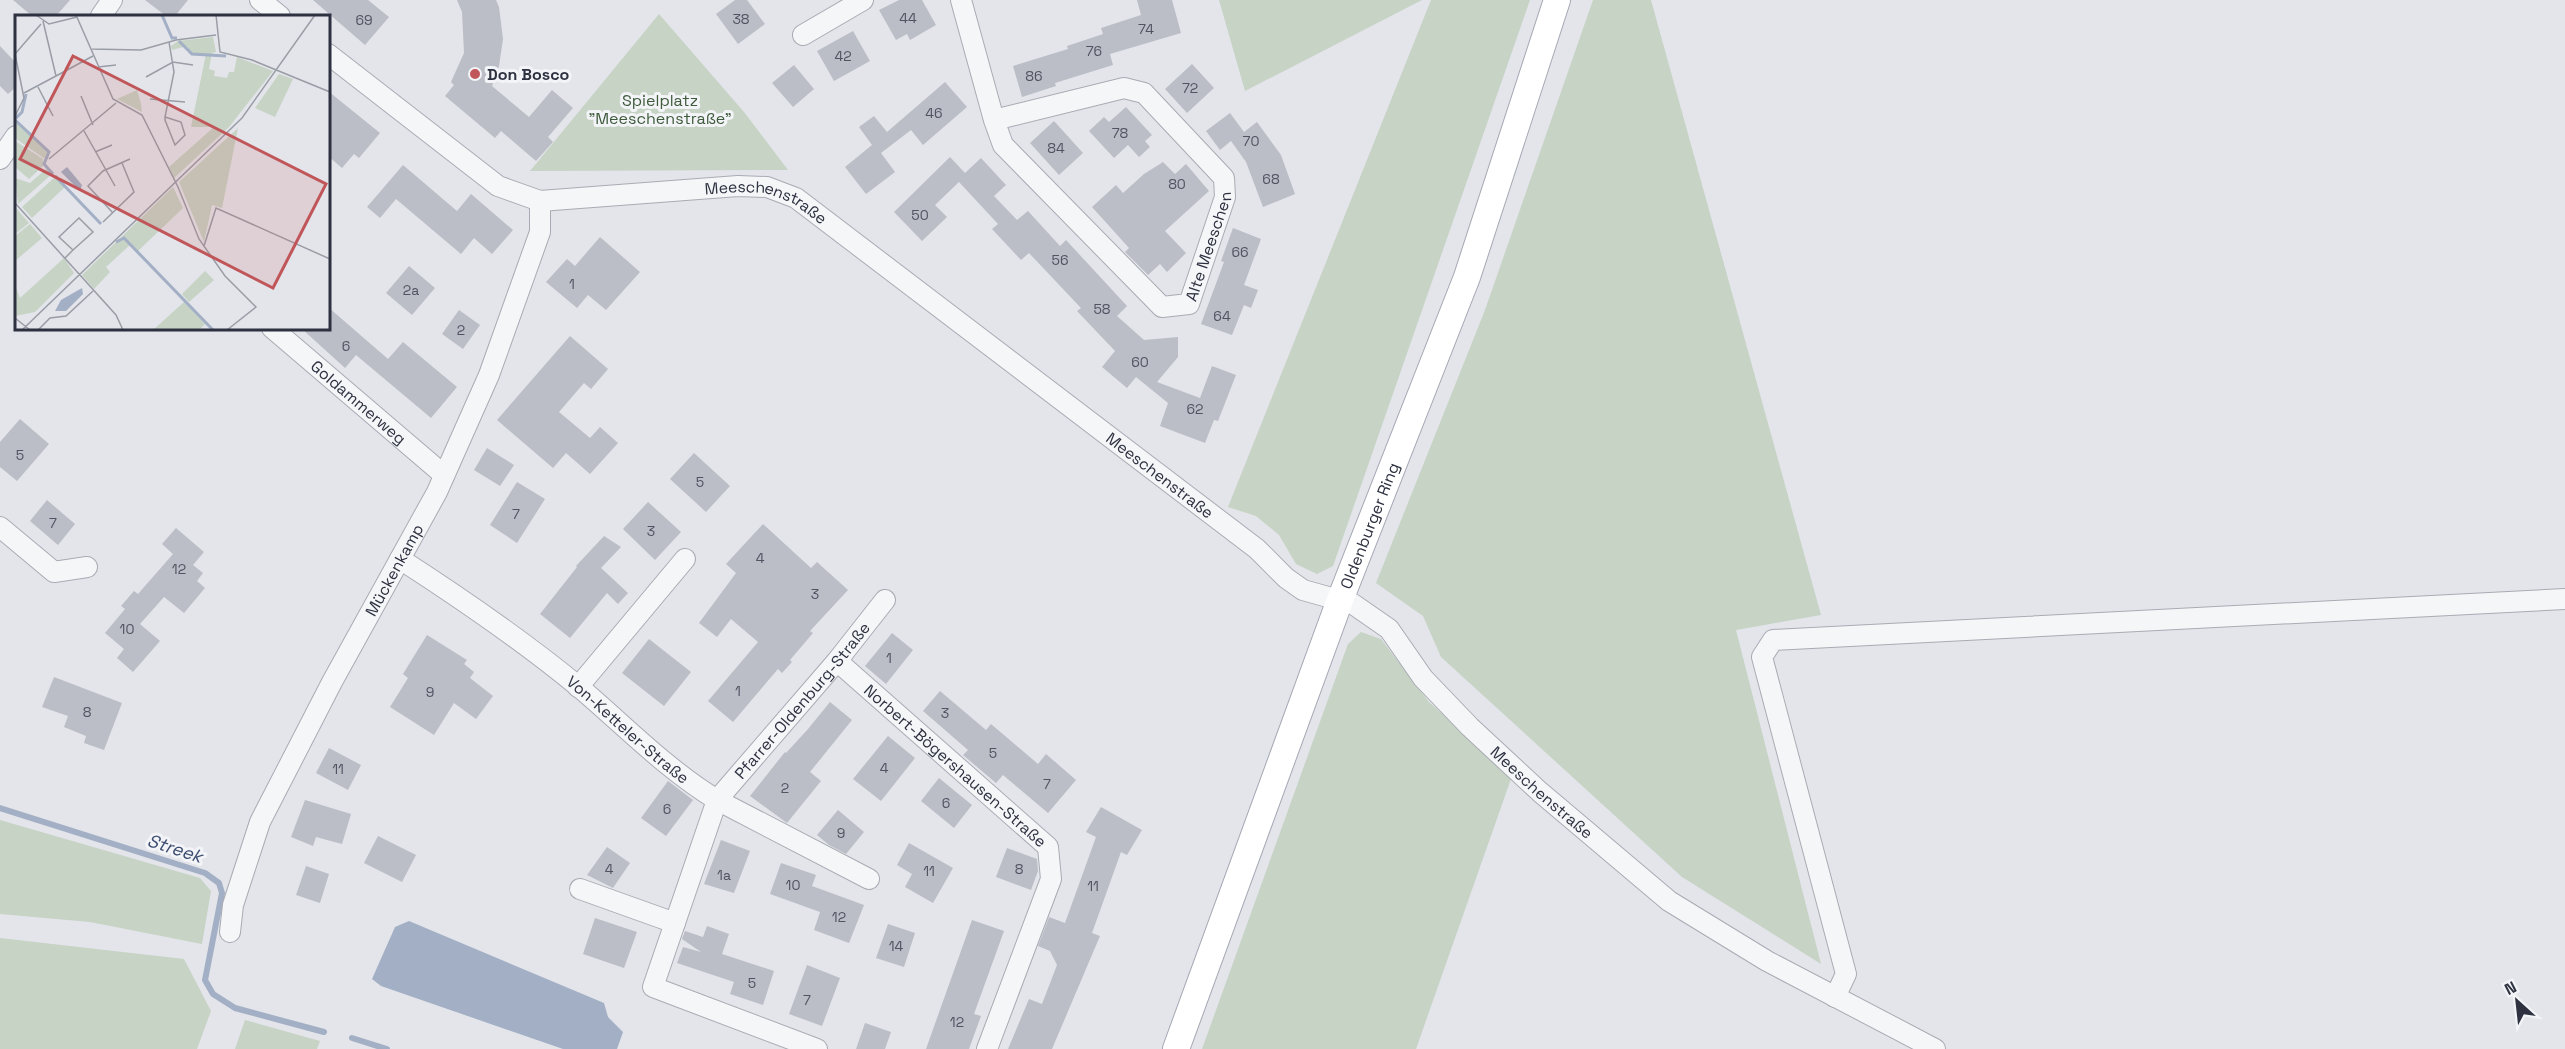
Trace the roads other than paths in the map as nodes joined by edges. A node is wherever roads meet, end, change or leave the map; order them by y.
1 (112, 0) edge
2 (260, 0) edge
3 (863, 0) edge
4 (961, 0) edge
5 (1557, 0) edge
6 (102, 15) edge
7 (279, 15) edge
8 (803, 35) dead end
9 (330, 56) edge
10 (994, 120) junction
11 (15, 137) edge
12 (0, 159) edge
13 (540, 201) junction
14 (274, 330) edge
15 (444, 475) junction
16 (0, 527) edge
17 (400, 559) junction
18 (685, 559) dead end
19 (87, 567) dead end
20 (2565, 599) edge
21 (885, 600) dead end
22 (1340, 600) junction
23 (837, 661) junction
24 (578, 687) junction
25 (717, 800) junction
26 (869, 879) dead end
27 (580, 889) dead end
28 (675, 923) junction
29 (230, 932) dead end
30 (1835, 997) junction
31 (818, 1049) edge
32 (987, 1049) edge
33 (1176, 1049) edge
34 (1935, 1049) edge

1 - 6 street
2 - 7 street
3 - 8 street
4 - 10 street, Alte Meeschen
5 - 22 main road, Oldenburger Ring
9 - 13 street, Meeschenstraße
10 - 10 street, Alte Meeschen
11 - 12 street
13 - 15 street, Mückenkamp
13 - 22 street, Meeschenstraße
14 - 15 street, Goldammerweg
15 - 17 street, Mückenkamp
16 - 19 street
17 - 24 street, Von-Ketteler-Straße
17 - 29 street, Mückenkamp
18 - 24 street
20 - 30 street
21 - 23 street, Pfarrer-Oldenburg-Straße
22 - 30 street, Meeschenstraße
22 - 33 main road, Oldenburger Ring
23 - 25 street, Pfarrer-Oldenburg-Straße
23 - 32 street, Norbert-Bögershausen-Straße
24 - 25 street, Von-Ketteler-Straße
25 - 26 street, Von-Ketteler-Straße
25 - 28 street
27 - 28 street
28 - 31 street
30 - 34 street, Meeschenstraße

